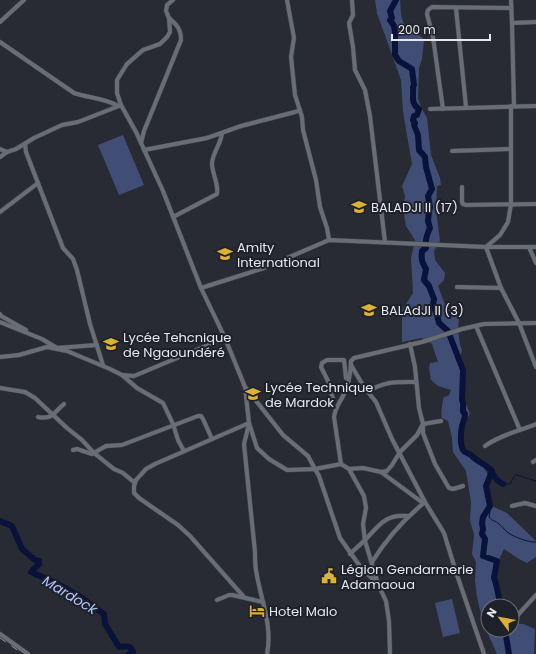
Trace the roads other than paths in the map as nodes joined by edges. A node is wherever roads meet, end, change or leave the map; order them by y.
1 (24, 0) edge
2 (173, 0) edge
3 (287, 0) edge
4 (352, 0) edge
5 (511, 0) edge
6 (456, 8) junction
7 (511, 8) junction
8 (169, 18) junction
9 (0, 22) edge
10 (536, 22) edge
11 (512, 23) junction
12 (0, 42) edge
13 (120, 106) junction
14 (513, 106) junction
15 (536, 106) edge
16 (466, 107) junction
17 (443, 108) junction
18 (430, 109) dead end
19 (300, 110) junction
20 (222, 133) junction
21 (25, 144) junction
22 (141, 144) junction
23 (0, 149) edge
24 (511, 149) junction
25 (144, 150) junction
26 (452, 151) dead end
27 (7, 152) junction
28 (0, 157) edge
29 (38, 183) junction
30 (462, 187) dead end
31 (511, 204) junction
32 (536, 204) edge
33 (0, 212) edge
34 (173, 217) junction
35 (329, 240) junction
36 (385, 242) junction
37 (486, 246) junction
38 (536, 247) edge
39 (529, 248) junction
40 (536, 263) edge
41 (457, 287) dead end
42 (201, 288) junction
43 (501, 288) junction
44 (0, 314) edge
45 (0, 322) edge
46 (519, 323) junction
47 (536, 323) edge
48 (476, 326) junction
49 (225, 338) junction
50 (42, 339) junction
51 (97, 344) junction
52 (410, 344) junction
53 (57, 348) junction
54 (0, 357) edge
55 (103, 365) junction
56 (351, 365) junction
57 (536, 368) edge
58 (122, 375) junction
59 (416, 382) junction
60 (245, 387) junction
61 (0, 388) edge
62 (346, 388) junction
63 (368, 391) junction
64 (333, 399) dead end
65 (64, 404) dead end
66 (53, 414) junction
67 (38, 417) dead end
68 (441, 420) dead end
69 (250, 423) junction
70 (173, 424) junction
71 (423, 424) junction
72 (536, 424) edge
73 (520, 430) junction
74 (212, 439) junction
75 (485, 446) dead end
76 (73, 450) dead end
77 (184, 452) junction
78 (400, 452) junction
79 (94, 453) junction
80 (341, 464) junction
81 (315, 469) junction
82 (349, 469) junction
83 (381, 472) junction
84 (135, 483) junction
85 (463, 486) dead end
86 (424, 502) junction
87 (512, 506) dead end
88 (536, 506) edge
89 (408, 516) junction
90 (365, 541) junction
91 (350, 554) junction
92 (372, 562) junction
93 (378, 584) junction
94 (536, 595) edge
95 (244, 597) junction
96 (217, 600) dead end
97 (262, 602) junction
98 (520, 613) edge
99 (0, 634) edge
100 (28, 654) edge
101 (267, 654) edge
102 (390, 654) edge
103 (484, 654) edge

1 - 9 street
2 - 8 street
3 - 19 street
4 - 36 street
5 - 7 street
6 - 7 street
6 - 16 street
6 - 17 street
7 - 11 street
8 - 13 street
8 - 22 street
10 - 11 street
11 - 14 street
12 - 13 street
13 - 21 street
13 - 22 street
14 - 15 street
14 - 16 street
14 - 24 street
16 - 17 street
17 - 18 street
19 - 20 street
19 - 35 street
20 - 25 street
20 - 34 street
21 - 27 street
21 - 29 street
22 - 25 street
23 - 27 street
24 - 26 street
24 - 31 street
25 - 34 street
27 - 28 street
29 - 33 street
29 - 51 street
30 - 31 street
31 - 32 street
31 - 37 street
34 - 42 street
35 - 36 street
35 - 42 street
36 - 37 street
37 - 39 street
37 - 43 street
38 - 39 street
39 - 40 street
41 - 43 street
42 - 49 street
43 - 46 street
44 - 50 street
45 - 50 street
46 - 47 street
46 - 48 street
46 - 57 street
48 - 52 street
48 - 73 street
49 - 58 street
49 - 60 street
50 - 53 street
51 - 53 street
51 - 55 street
52 - 56 street
52 - 59 street
53 - 54 street
53 - 55 street
55 - 58 street
56 - 62 street
56 - 63 street
58 - 70 street
59 - 63 street
59 - 71 street
60 - 69 street
60 - 81 street
61 - 66 street
62 - 64 street
62 - 80 street
63 - 78 street
65 - 66 street
66 - 67 street
66 - 79 street
68 - 71 street
69 - 74 street
69 - 81 street
69 - 97 street
70 - 74 street
70 - 77 street
70 - 79 street
71 - 78 street
71 - 85 street
72 - 73 street
73 - 75 street
74 - 77 street
76 - 79 street
77 - 84 street
78 - 83 street
78 - 86 street
79 - 84 street
80 - 81 street
80 - 82 street
81 - 91 street
82 - 83 street
82 - 90 street
83 - 86 street
84 - 95 street
86 - 89 street
86 - 103 street
87 - 88 street
89 - 90 street
89 - 92 street
90 - 91 street
90 - 92 street
91 - 93 street
92 - 93 street
93 - 102 street
94 - 98 street
95 - 96 street
95 - 97 street
97 - 101 street
99 - 100 street

